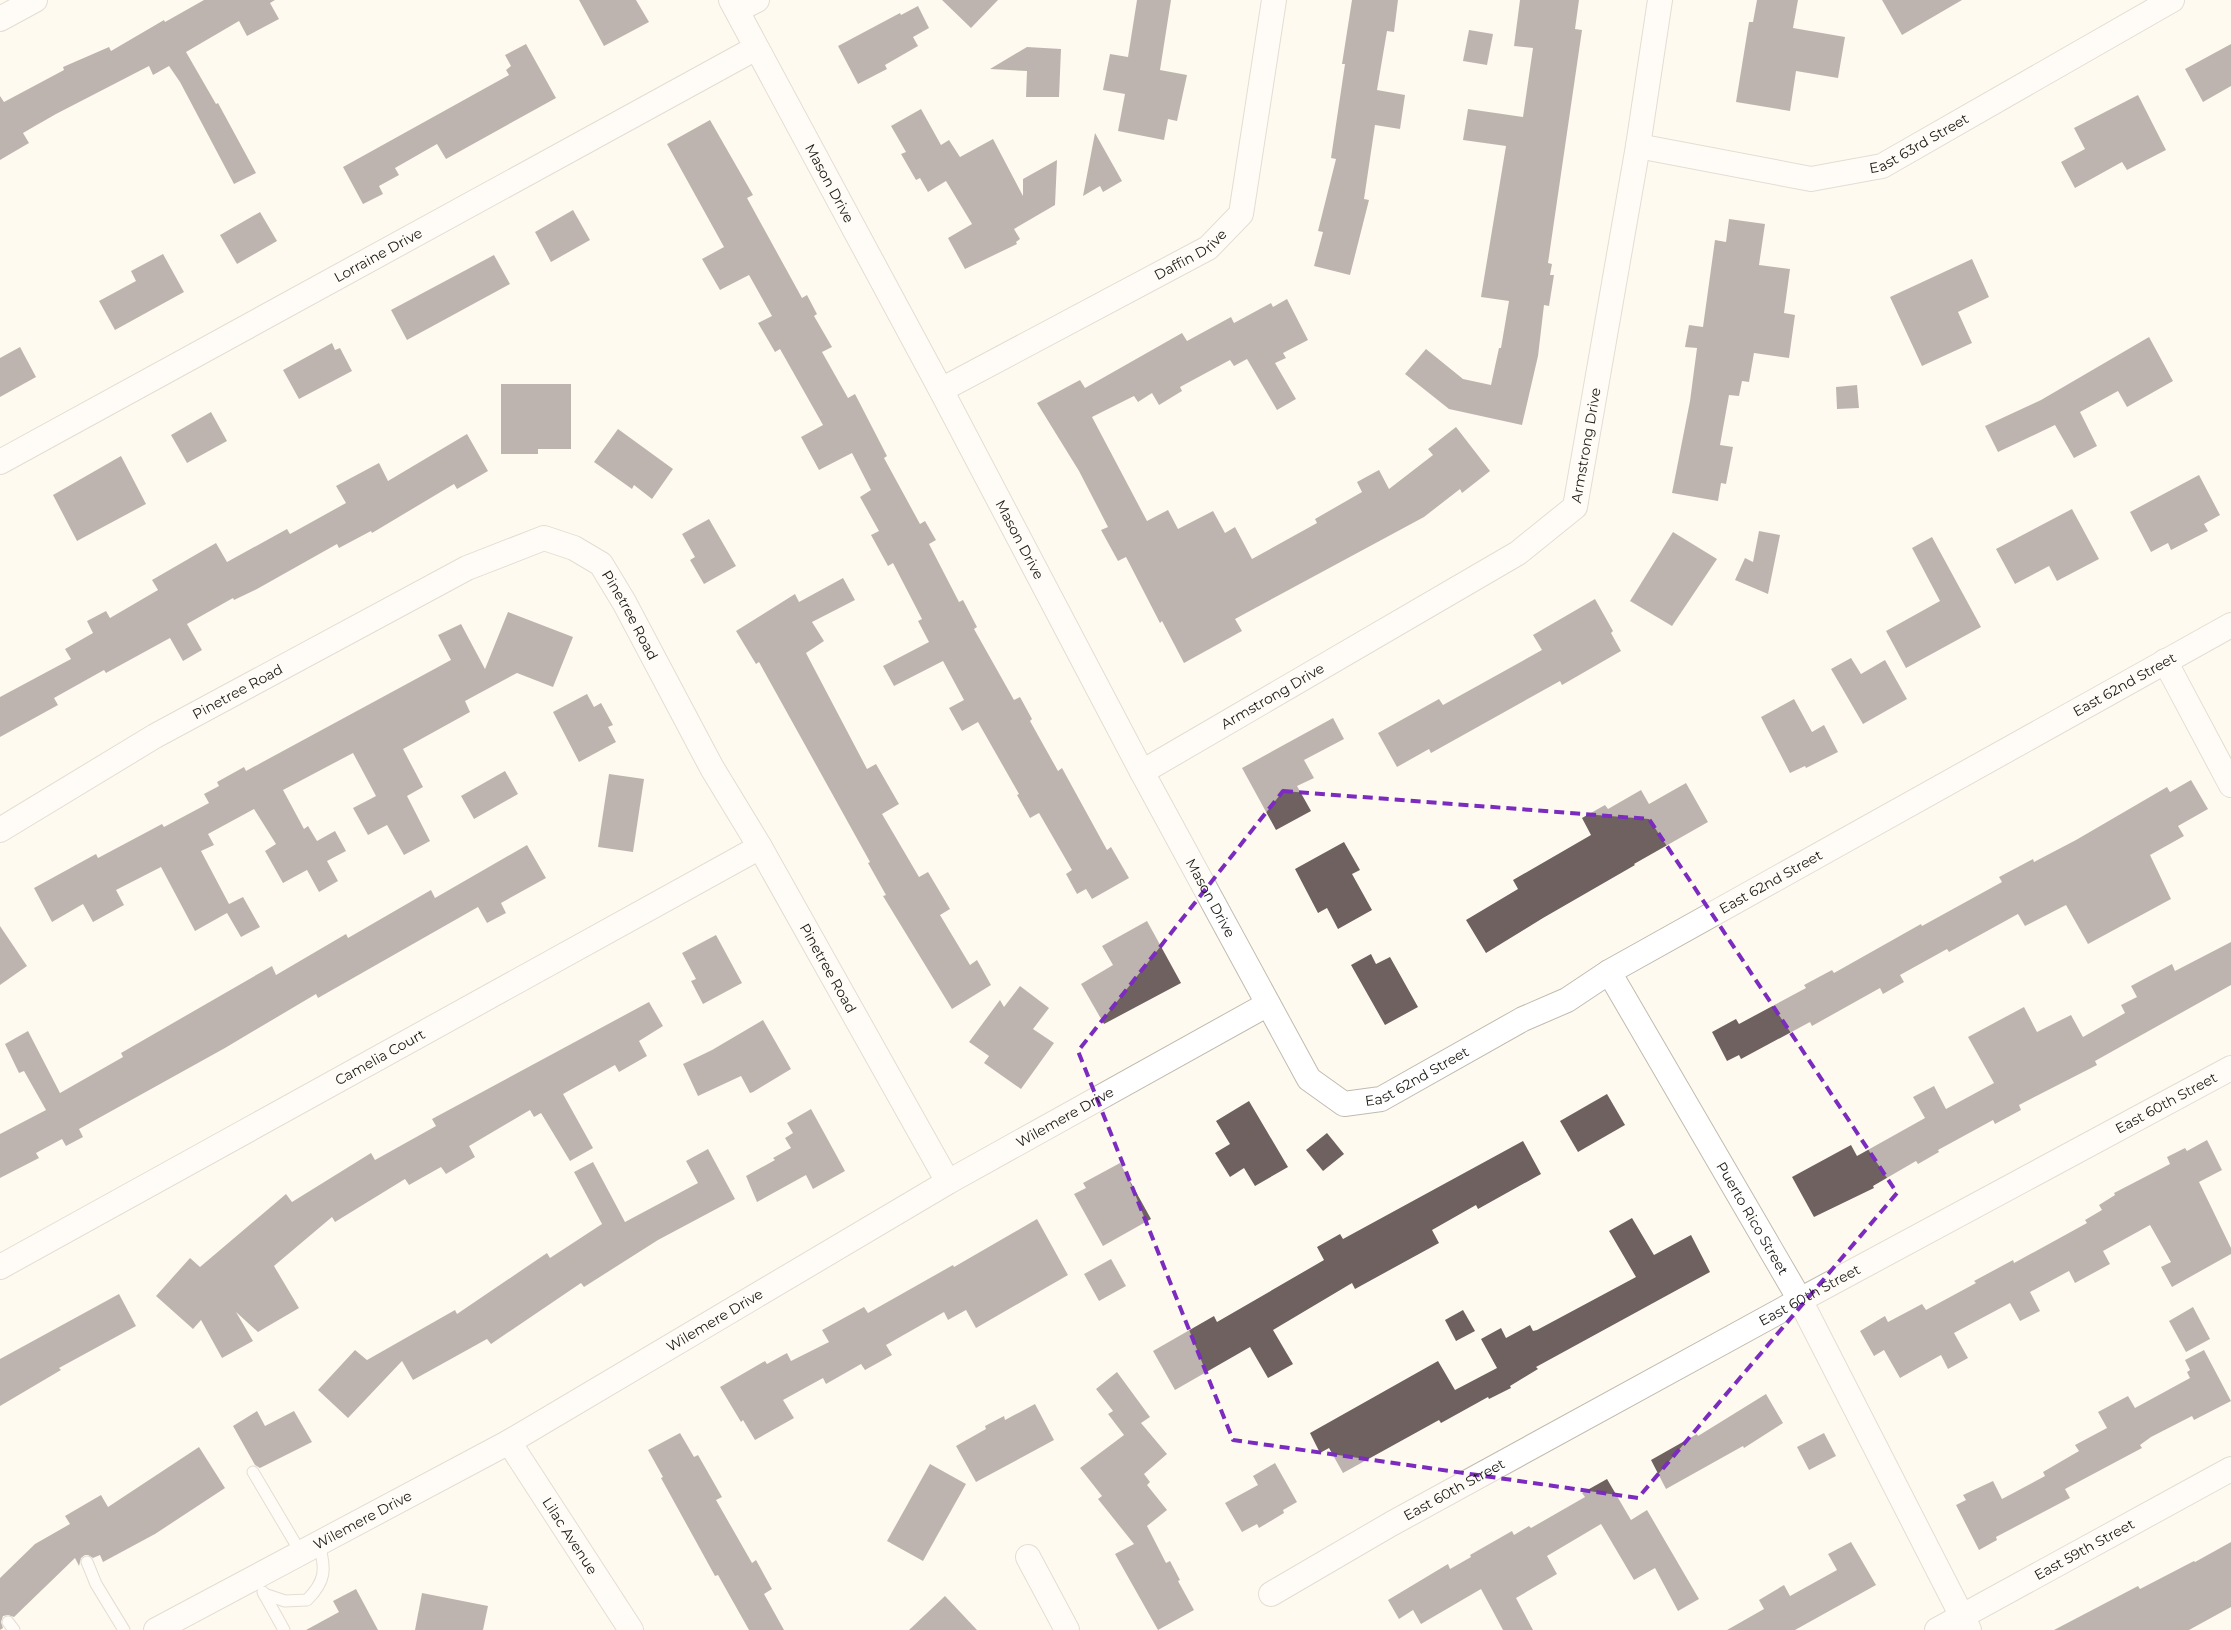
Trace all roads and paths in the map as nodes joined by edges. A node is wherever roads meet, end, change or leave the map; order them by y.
1 (35, 0) edge
2 (1274, 0) edge
3 (1660, 0) edge
4 (2172, 0) edge
5 (742, 3) edge
6 (0, 19) edge
7 (756, 48) junction
8 (1638, 146) junction
9 (941, 390) junction
10 (0, 462) edge
11 (2231, 625) edge
12 (2165, 660) junction
13 (1142, 772) junction
14 (2231, 785) edge
15 (0, 830) edge
16 (760, 847) junction
17 (1609, 972) junction
18 (1268, 1004) junction
19 (2231, 1068) edge
20 (1309, 1079) joint
21 (948, 1182) junction
22 (0, 1267) edge
23 (1800, 1300) junction
24 (509, 1442) junction
25 (2231, 1469) edge
26 (253, 1472) dead end
27 (310, 1548) junction
28 (1028, 1557) dead end
29 (87, 1562) dead end
30 (258, 1586) junction
31 (1271, 1594) dead end
32 (1966, 1623) edge
33 (124, 1630) edge
34 (156, 1630) edge
35 (284, 1630) edge
36 (631, 1630) edge
37 (1067, 1630) edge
38 (1937, 1630) edge

1 - 6 street
2 - 9 street, Daffin Drive
3 - 8 street, Armstrong Drive
4 - 8 street, East 63rd Street
5 - 7 street, Mason Drive
7 - 9 street, Mason Drive
7 - 10 street, Lorraine Drive
8 - 13 street, Armstrong Drive
9 - 13 street, Mason Drive
11 - 12 street, East 62nd Street
12 - 14 street
12 - 17 street, East 62nd Street
13 - 18 street, Mason Drive
15 - 16 street, Pinetree Road
16 - 21 street, Pinetree Road
16 - 22 street, Camelia Court
17 - 20 street, East 62nd Street
17 - 23 street, Puerto Rico Street
18 - 20 street, Mason Drive
18 - 21 street, Wilemere Drive
19 - 23 street, East 60th Street
21 - 24 street, Wilemere Drive
23 - 31 street, East 60th Street
23 - 32 street, Puerto Rico Street
24 - 27 street, Wilemere Drive
24 - 36 street, Lilac Avenue
25 - 32 street, East 59th Street
26 - 27 lane
27 - 30 street, Wilemere Drive
27 - 30 lane
28 - 37 street
29 - 33 lane
30 - 34 street, Wilemere Drive
30 - 35 lane
32 - 38 street, East 59th Street

